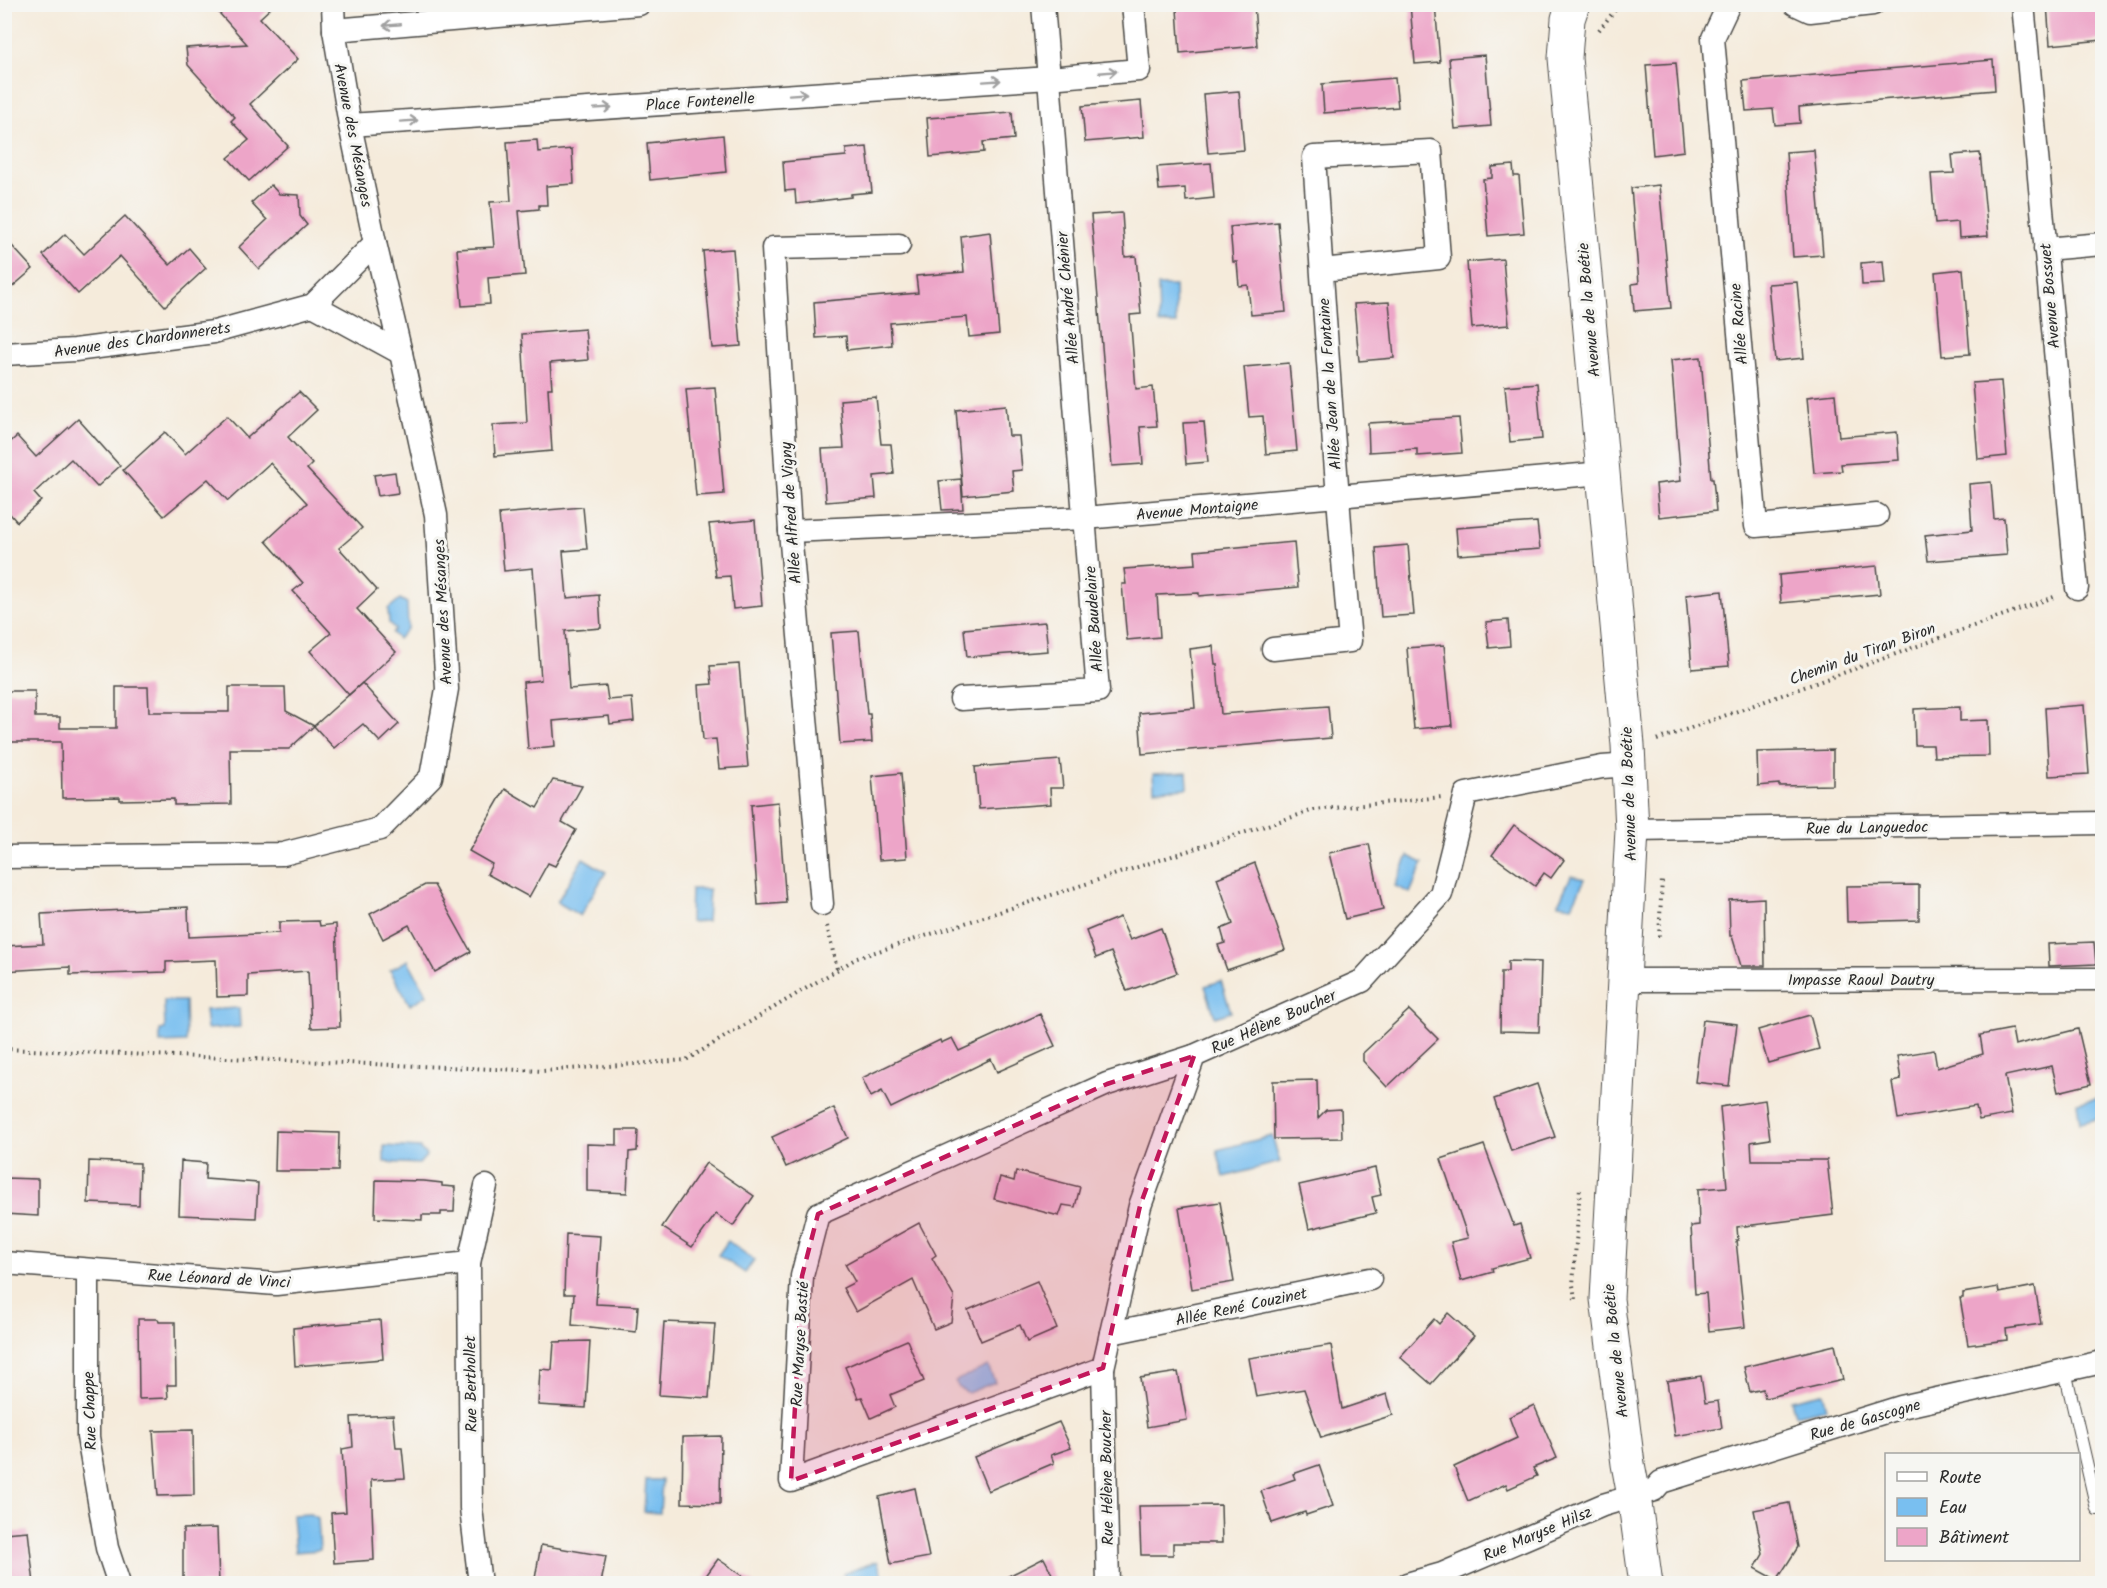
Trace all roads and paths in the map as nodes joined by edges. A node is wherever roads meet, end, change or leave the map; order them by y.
1 (333, 4) edge
2 (639, 4) edge
3 (1042, 4) edge
4 (1133, 4) edge
5 (1573, 4) edge
6 (1729, 4) edge
7 (1795, 4) edge
8 (1873, 4) edge
9 (2023, 4) edge
10 (334, 30) junction
11 (1050, 78) junction
12 (350, 124) junction
13 (375, 243) junction
14 (899, 244) dead end
15 (2103, 244) edge
16 (2045, 249) junction
17 (1322, 270) junction
18 (313, 305) junction
19 (401, 353) junction
20 (4, 354) edge
21 (1603, 473) junction
22 (1337, 498) junction
23 (1877, 515) dead end
24 (1085, 518) junction
25 (790, 531) junction
26 (2077, 588) joint
27 (1273, 649) dead end
28 (961, 699) dead end
29 (1629, 755) junction
30 (1466, 794) junction
31 (2103, 823) edge
32 (1632, 830) junction
33 (4, 857) edge
34 (822, 904) joint
35 (837, 969) junction
36 (2097, 979) dead end
37 (1624, 980) junction
38 (4, 1049) edge
39 (1194, 1056) junction
40 (486, 1186) dead end
41 (4, 1263) edge
42 (469, 1263) junction
43 (88, 1271) junction
44 (1370, 1280) dead end
45 (1111, 1333) junction
46 (2103, 1362) edge
47 (1103, 1368) junction
48 (2065, 1371) junction
49 (1634, 1496) junction
50 (2097, 1509) dead end
51 (1442, 1579) edge
52 (119, 1584) edge
53 (480, 1584) edge
54 (1108, 1584) edge
55 (1407, 1584) edge
56 (1646, 1584) edge

1 - 10 street, Avenue des Mésanges
2 -> 10 street
3 - 11 street, Allée André Chénier
11 -> 4 street, Place Fontenelle
5 - 21 main road, Avenue de la Boétie
6 - 23 street, Allée Racine
7 - 8 street
9 - 16 street, Avenue Bossuet
10 - 12 street, Avenue des Mésanges
12 -> 11 street, Place Fontenelle
11 - 24 street, Allée André Chénier
12 - 13 street, Avenue des Mésanges
13 - 18 street, Avenue des Chardonnerets
13 - 19 street, Avenue des Mésanges
14 - 25 street, Allée Alfred de Vigny
15 - 16 street
16 - 26 street, Avenue Bossuet
17 - 17 street, Allée Jean de la Fontaine
17 - 22 street, Allée Jean de la Fontaine
18 - 19 street
18 - 20 street, Avenue des Chardonnerets
19 - 33 street, Avenue des Mésanges
21 - 22 street, Avenue Montaigne
21 - 29 main road, Avenue de la Boétie
22 - 24 street, Avenue Montaigne
22 - 27 street, Allée Jean de la Fontaine
24 - 25 street, Avenue Montaigne
24 - 28 street, Allée Baudelaire
25 - 34 street, Allée Alfred de Vigny
26 - 29 path, Chemin du Tiran Biron
29 - 30 street
29 - 32 main road, Avenue de la Boétie
30 - 35 path
30 - 39 street, Rue Hélène Boucher
31 - 32 street, Rue du Languedoc
32 - 37 main road, Avenue de la Boétie
34 - 35 path
35 - 38 path
36 - 37 street, Impasse Raoul Dautry
37 - 49 main road, Avenue de la Boétie
39 - 45 street, Rue Hélène Boucher
39 - 47 street, Rue Maryse Bastié
40 - 42 street, Rue Berthollet
41 - 43 street, Rue Léonard de Vinci
42 - 43 street, Rue Léonard de Vinci
42 - 53 street, Rue Berthollet
43 - 52 street, Rue Chappe
44 - 45 street, Allée René Couzinet
45 - 47 street, Rue Hélène Boucher
46 - 48 street, Rue de Gascogne
47 - 54 street, Rue Hélène Boucher
48 - 49 street, Rue de Gascogne
48 - 50 lane
49 - 51 street, Rue Maryse Hilsz
49 - 56 main road, Avenue de la Boétie
51 - 55 street, Rue Maryse Hilsz

